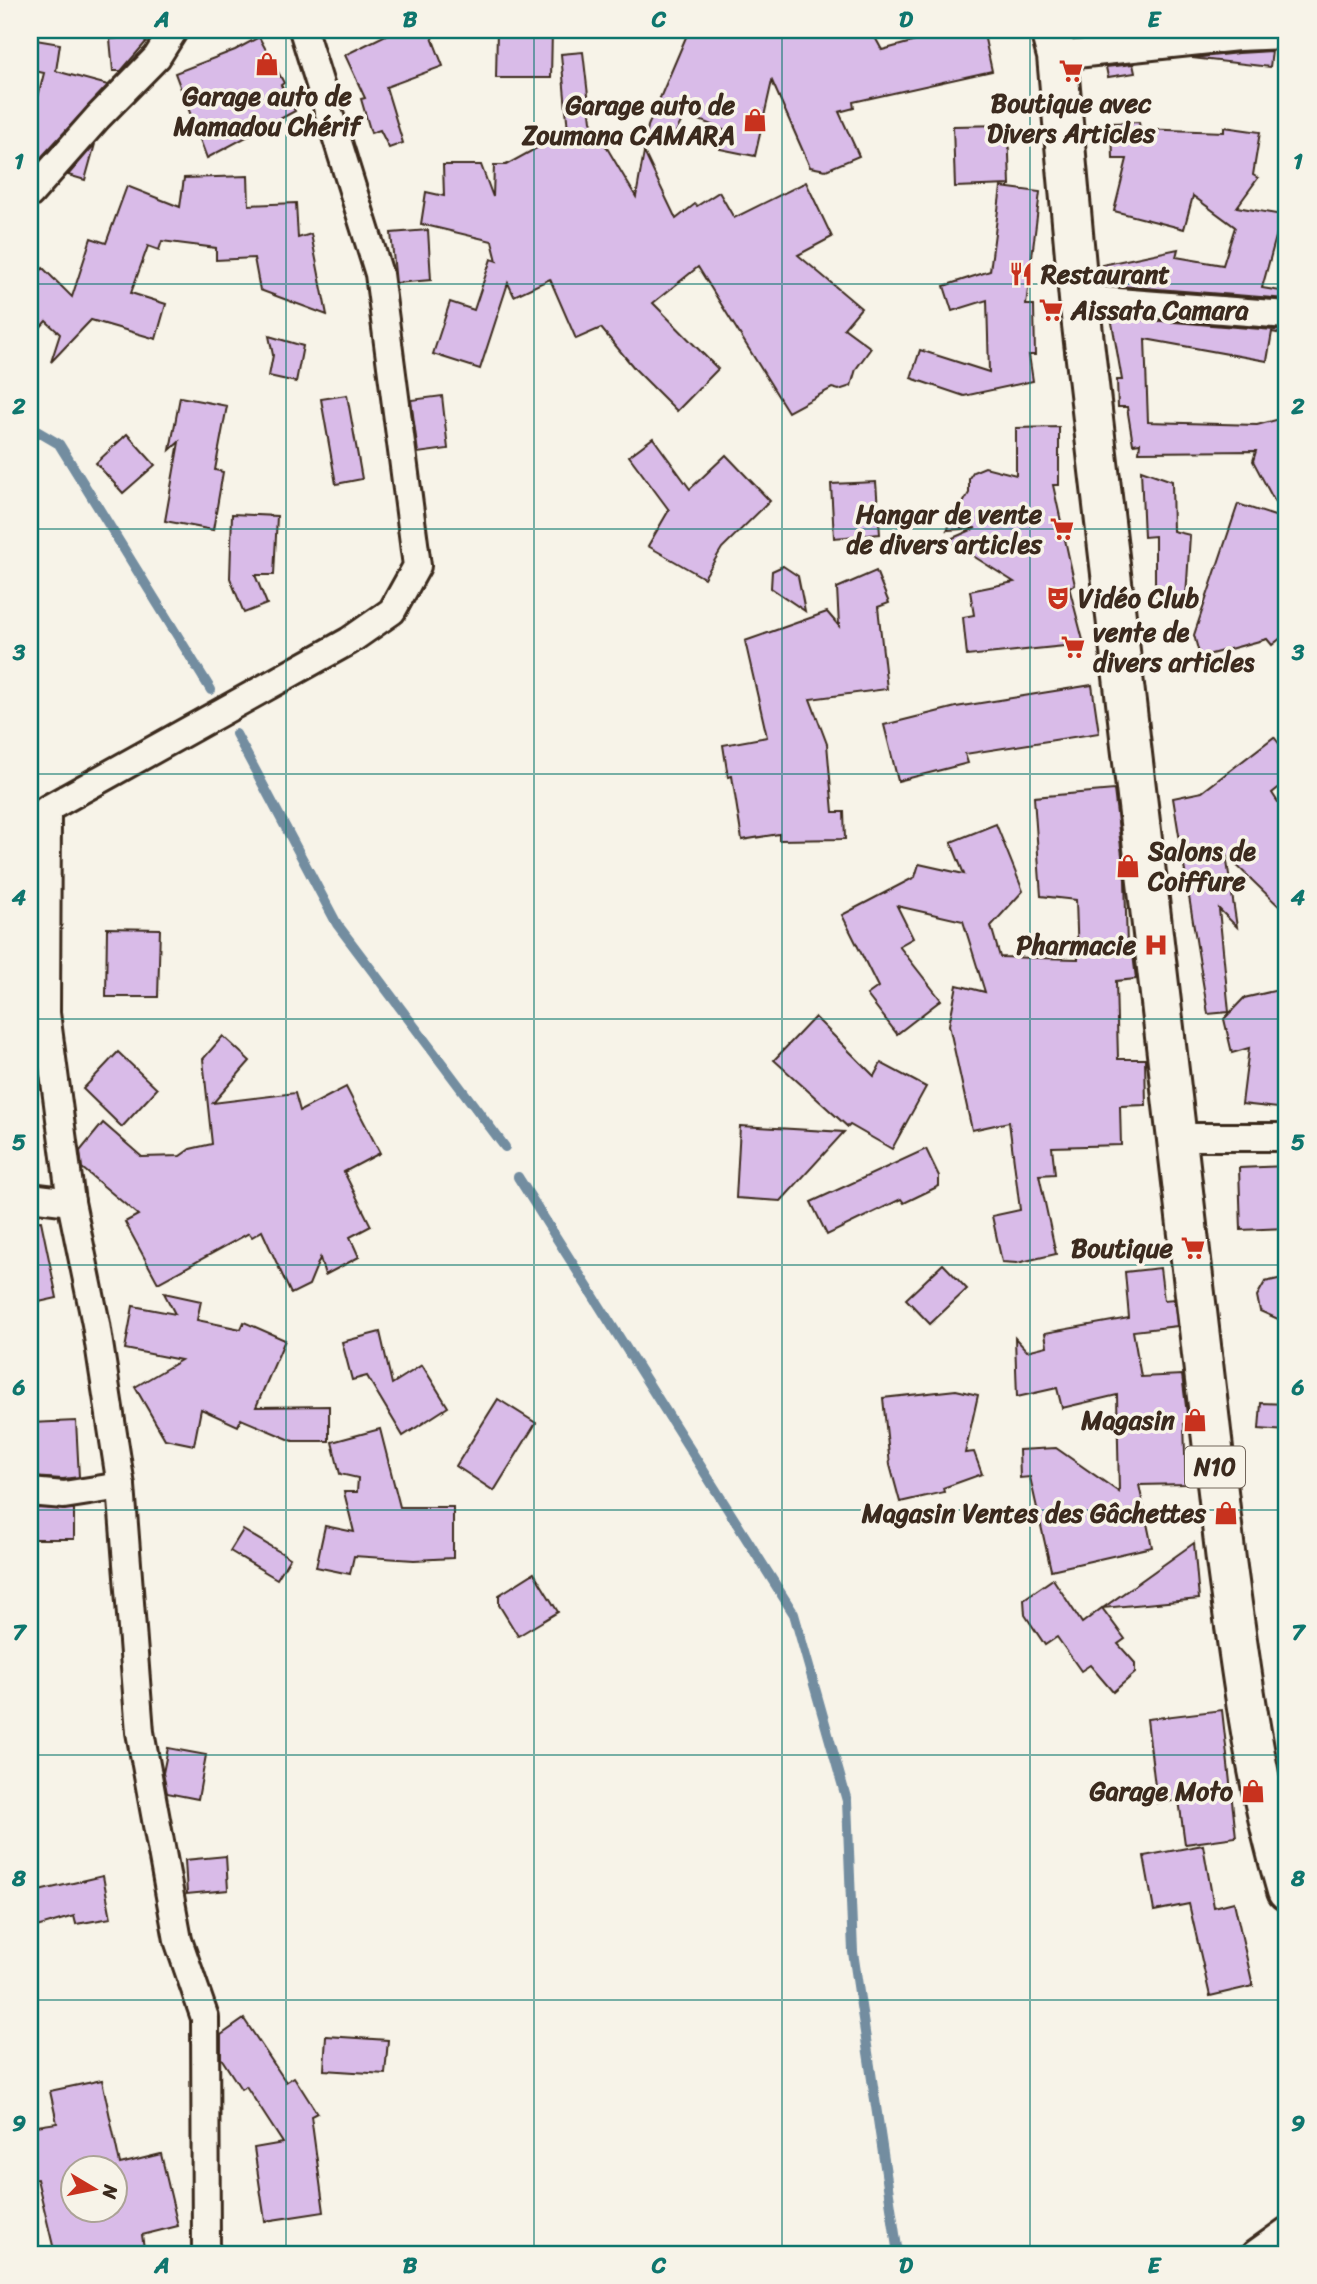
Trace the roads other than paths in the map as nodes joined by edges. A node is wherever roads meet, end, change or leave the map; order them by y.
1 (174, 30) edge
2 (303, 30) edge
3 (1287, 36) edge
4 (1053, 43) edge
5 (30, 194) edge
6 (1079, 299) junction
7 (1287, 315) edge
8 (1175, 1137) junction
9 (1287, 1137) edge
10 (30, 1197) edge
11 (71, 1202) junction
12 (121, 1486) junction
13 (30, 1492) edge
14 (1287, 1891) edge
15 (1287, 2231) edge
16 (206, 2254) edge
17 (1255, 2254) edge

1 - 5 street
2 - 11 street
3 - 4 street
4 - 6 main road, N10
6 - 7 street
6 - 8 main road, N10
8 - 9 street
8 - 14 main road, N10
10 - 11 street
11 - 12 street
12 - 13 street
12 - 16 street
15 - 17 street

